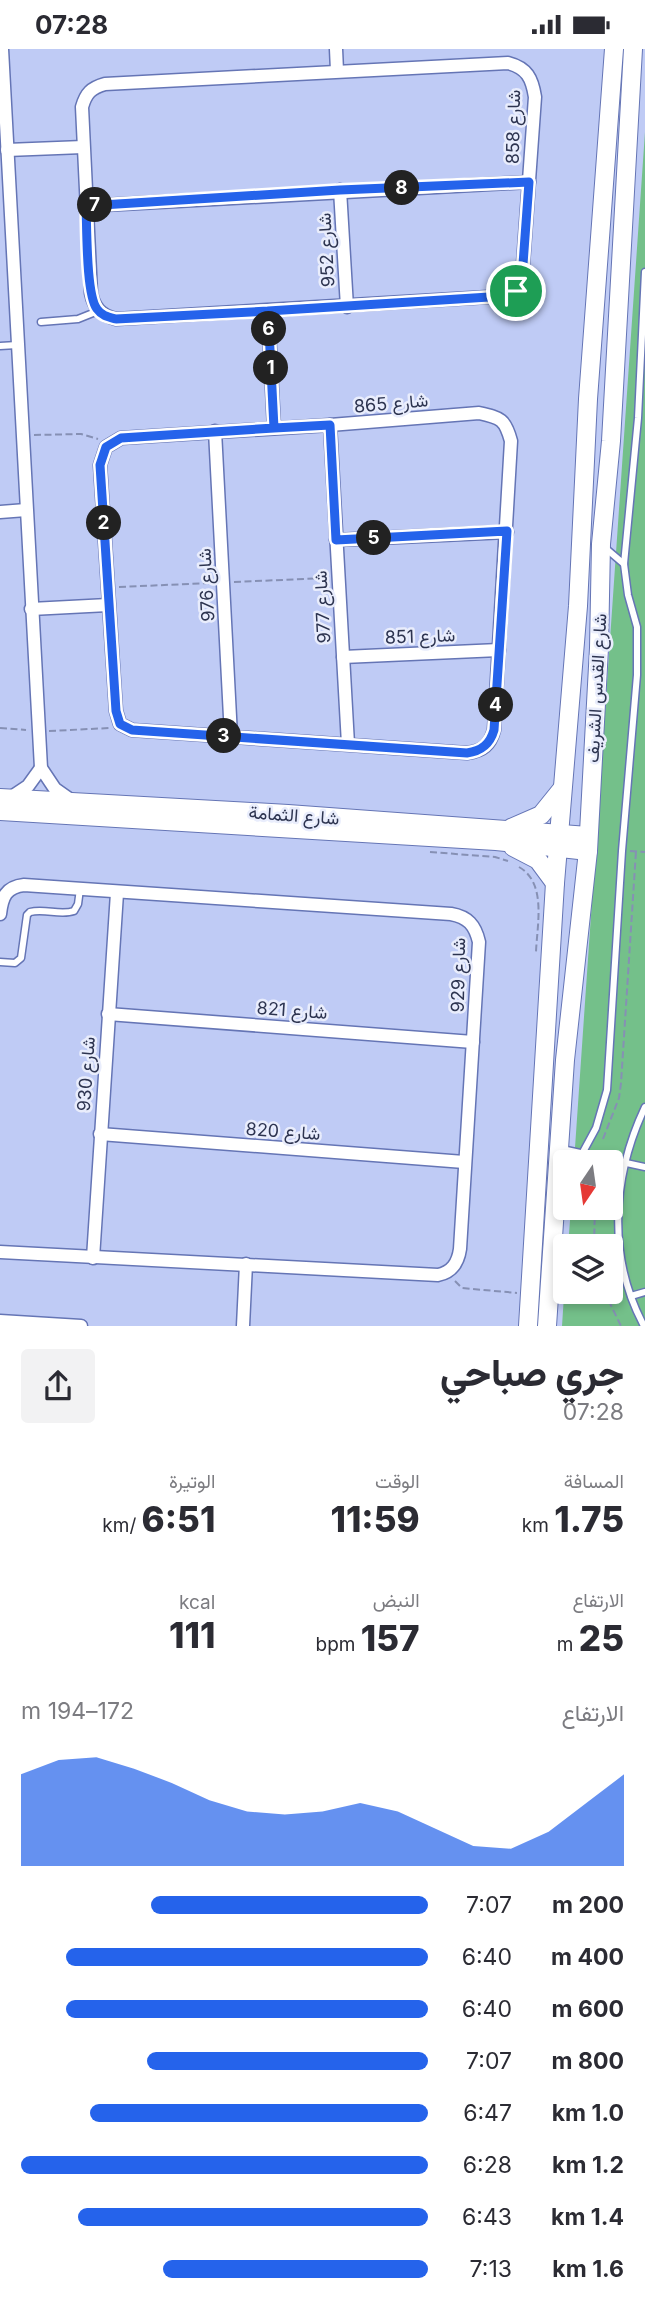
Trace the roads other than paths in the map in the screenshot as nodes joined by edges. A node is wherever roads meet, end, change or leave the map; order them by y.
1 (2, 49) edge
2 (336, 49) edge
3 (614, 49) edge
4 (633, 49) edge
5 (1, 63) edge
6 (337, 71) junction
7 (83, 147) junction
8 (7, 151) junction
9 (529, 182) junction
10 (340, 190) junction
11 (86, 206) junction
12 (645, 272) edge
13 (7, 275) edge
14 (346, 307) junction
15 (98, 311) junction
16 (268, 311) junction
17 (41, 322) dead end
18 (17, 345) junction
19 (0, 346) edge
20 (330, 425) junction
21 (274, 428) junction
22 (215, 431) junction
23 (26, 510) junction
24 (0, 512) edge
25 (507, 531) junction
26 (336, 540) junction
27 (601, 544) junction
28 (624, 564) junction
29 (108, 605) junction
30 (31, 609) junction
31 (499, 650) junction
32 (343, 657) junction
33 (231, 736) junction
34 (348, 744) junction
35 (41, 768) junction
36 (562, 789) junction
37 (3, 802) edge
38 (75, 803) junction
39 (499, 836) junction
40 (561, 844) junction
41 (588, 844) junction
42 (555, 883) junction
43 (79, 889) junction
44 (117, 893) junction
45 (0, 914) edge
46 (0, 962) edge
47 (108, 1014) junction
48 (473, 1042) junction
49 (565, 1060) junction
50 (645, 1107) edge
51 (100, 1134) junction
52 (561, 1148) junction
53 (572, 1150) edge
54 (584, 1150) edge
55 (464, 1162) junction
56 (624, 1163) junction
57 (645, 1167) edge
58 (0, 1252) edge
59 (93, 1258) junction
60 (246, 1264) junction
61 (645, 1292) edge
62 (525, 1296) junction
63 (631, 1296) junction
64 (0, 1321) edge
65 (81, 1326) edge
66 (243, 1326) edge
67 (519, 1326) edge
68 (528, 1326) edge
69 (547, 1326) edge
70 (644, 1326) edge

1 - 5 street
2 - 6 street
3 - 36 street, شارع القدس الشريف
4 - 27 street, شارع القدس الشريف
5 - 8 street
6 - 7 street, شارع 858
6 - 9 street, شارع 858
7 - 8 street
7 - 11 street, شارع 858
8 - 13 street
9 - 10 street
9 - 14 street, شارع 858
10 - 11 street
10 - 14 street, شارع 952
11 - 15 street, شارع 858
12 - 28 lane
13 - 18 street
14 - 16 street
15 - 16 street
15 - 17 lane
16 - 21 street
18 - 19 lane
18 - 23 street
20 - 21 street, شارع 865
20 - 25 street, شارع 865
20 - 26 street, شارع 977
21 - 22 street, شارع 865
22 - 29 street, شارع 865
22 - 33 street, شارع 976
23 - 24 street
23 - 30 street
25 - 26 street
25 - 31 street
26 - 32 street, شارع 977
27 - 28 lane
27 - 41 street, شارع القدس الشريف
28 - 54 lane
29 - 30 street
29 - 33 street
30 - 35 street
31 - 32 street, شارع 851
31 - 34 street
32 - 34 street, شارع 977
33 - 34 street
35 - 37 street
35 - 38 street
36 - 39 street
36 - 40 street, شارع القدس الشريف
37 - 38 street, شارع الثمامة
37 - 39 street, شارع الثمامة
38 - 39 street, شارع الثمامة
39 - 40 street, شارع الثمامة
39 - 42 street
40 - 41 street, شارع الثمامة
40 - 42 street, شارع القدس الشريف
40 - 49 street
41 - 49 street, شارع القدس الشريف
42 - 62 street, شارع القدس الشريف
43 - 44 street, شارع 929
43 - 45 street, شارع 929
43 - 46 lane
44 - 47 street, شارع 930
44 - 48 street, شارع 929
47 - 48 street, شارع 821
47 - 51 street, شارع 930
48 - 55 street, شارع 929
49 - 52 street, شارع القدس الشريف
50 - 56 lane
51 - 55 street, شارع 820
51 - 59 street, شارع 930
52 - 53 lane
52 - 69 street, شارع القدس الشريف
55 - 60 street, شارع 929
56 - 57 lane
56 - 63 lane
58 - 59 street
59 - 60 street
60 - 66 street
61 - 63 lane
62 - 67 street
62 - 68 street, شارع القدس الشريف
63 - 70 lane
64 - 65 street

